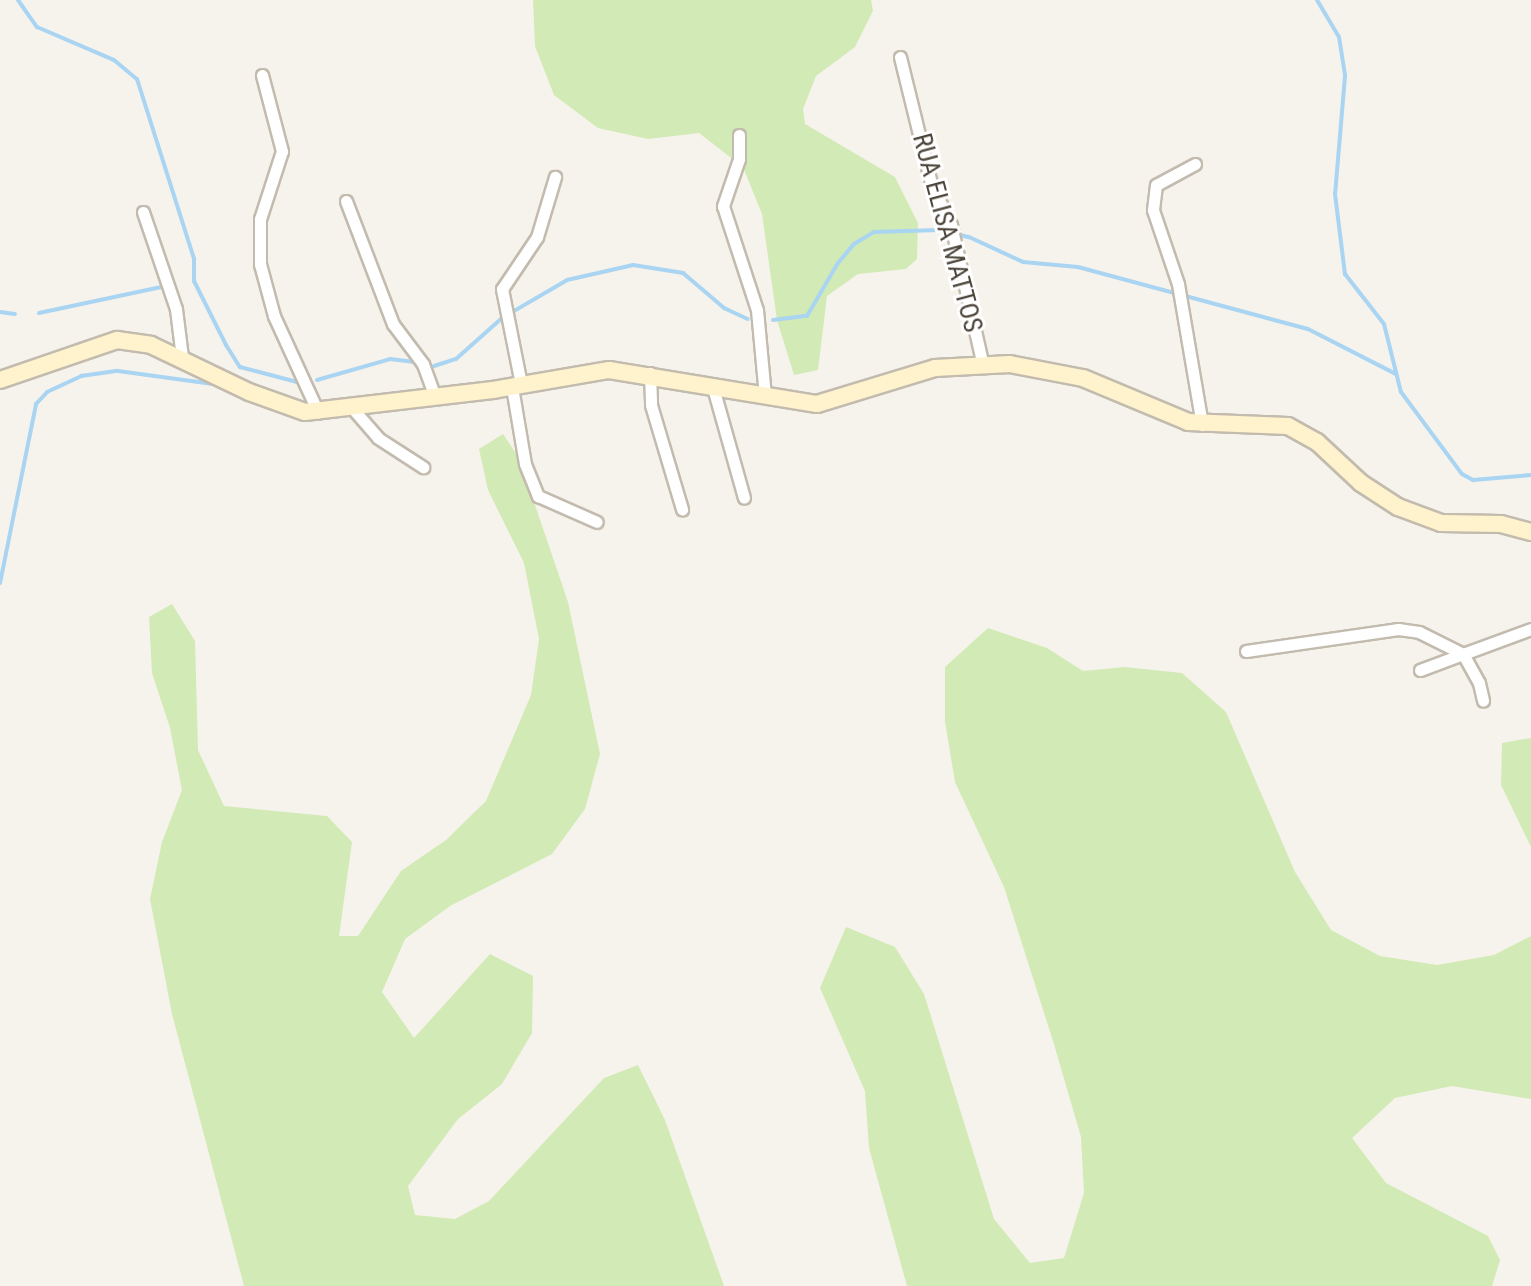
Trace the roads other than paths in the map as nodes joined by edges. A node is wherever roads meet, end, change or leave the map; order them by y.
1 (900, 57) dead end
2 (262, 75) dead end
3 (739, 135) dead end
4 (1195, 164) dead end
5 (555, 177) dead end
6 (346, 201) dead end
7 (143, 212) dead end
8 (182, 357) junction
9 (982, 362) junction
10 (650, 373) junction
11 (0, 380) edge
12 (712, 383) junction
13 (516, 386) junction
14 (435, 397) junction
15 (765, 397) junction
16 (353, 409) junction
17 (318, 412) junction
18 (1202, 425) junction
19 (423, 467) dead end
20 (744, 498) dead end
21 (682, 509) dead end
22 (597, 522) dead end
23 (1531, 532) edge
24 (1531, 629) edge
25 (1246, 651) dead end
26 (1463, 654) junction
27 (1420, 670) dead end
28 (1483, 701) dead end

1 - 9 street, RUA ELISA MATTOS
2 - 17 street
3 - 15 street
4 - 18 street
5 - 13 street
6 - 14 street
7 - 8 street
8 - 11 street
8 - 17 street
9 - 15 street
9 - 18 street
10 - 12 street
10 - 13 street
10 - 21 street
12 - 15 street
12 - 20 street
13 - 14 street
13 - 22 street
14 - 16 street
16 - 17 street
16 - 19 street
18 - 23 street
24 - 26 street
25 - 26 street
26 - 27 street
26 - 28 street

